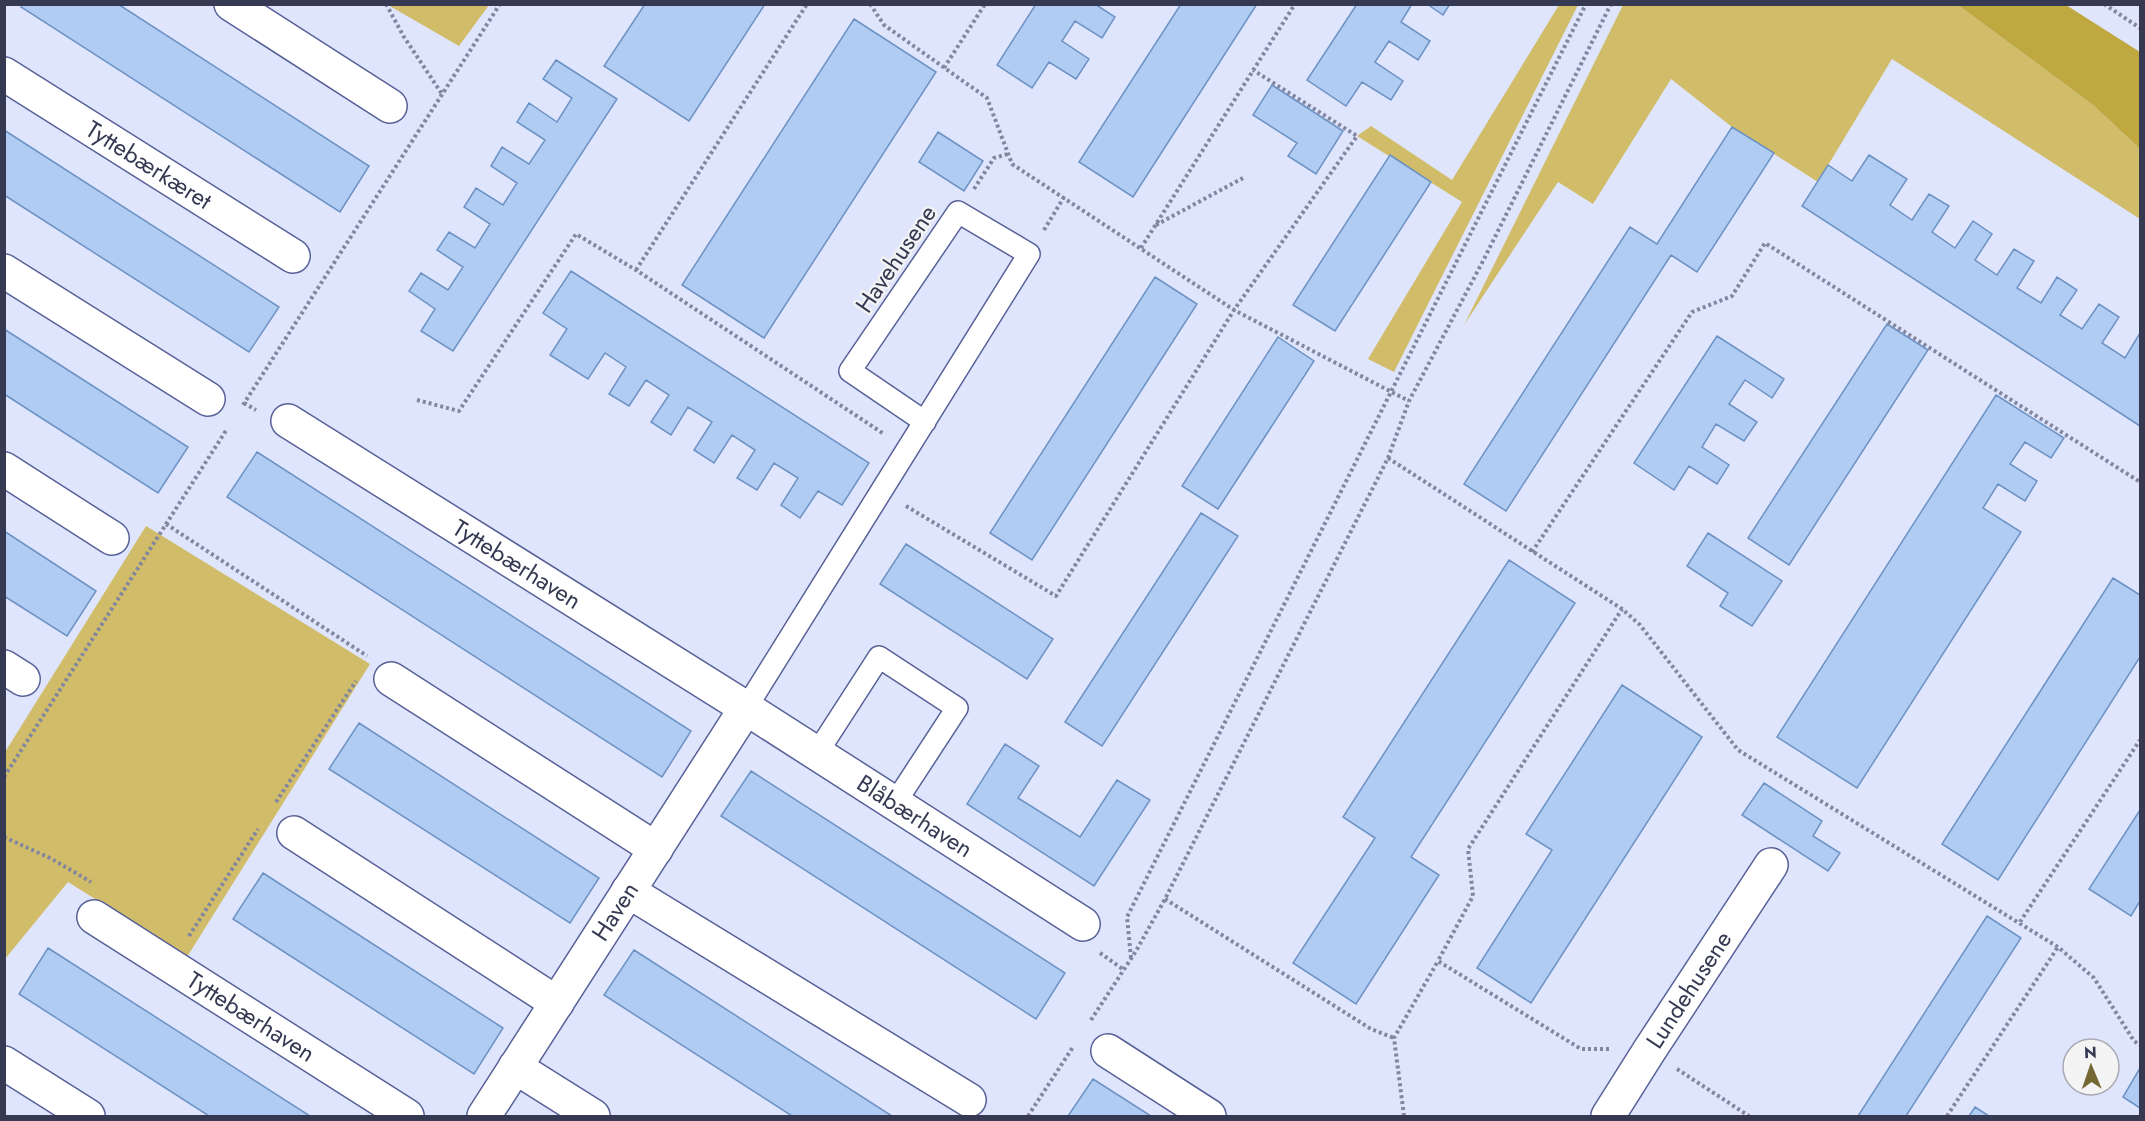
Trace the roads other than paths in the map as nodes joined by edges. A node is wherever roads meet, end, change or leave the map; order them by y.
1 (231, 4) edge
2 (4, 74) edge
3 (390, 106) dead end
4 (293, 256) dead end
5 (4, 271) edge
6 (208, 399) dead end
7 (288, 421) dead end
8 (925, 422) junction
9 (4, 469) edge
10 (112, 538) dead end
11 (381, 669) road end
12 (746, 708) junction
13 (817, 753) junction
14 (895, 803) junction
15 (294, 833) dead end
16 (656, 849) junction
17 (1771, 865) dead end
18 (628, 891) junction
19 (97, 902) road end
20 (1083, 924) dead end
21 (557, 1003) junction
22 (1108, 1051) dead end
23 (4, 1063) edge
24 (515, 1067) junction
25 (969, 1100) dead end
26 (88, 1116) edge
27 (407, 1116) edge
28 (484, 1116) edge
29 (593, 1116) edge
30 (1209, 1116) edge
31 (1608, 1116) edge

1 - 3 street
2 - 4 street, Tyttebærkæret
5 - 6 street
7 - 12 street, Tyttebærhaven
8 - 8 lane, Havehusene
8 - 12 lane
9 - 10 street
11 - 16 street
12 - 13 street, Blåbærhaven
12 - 16 street, Haven
13 - 14 street, Blåbærhaven
13 - 14 lane
14 - 20 street, Blåbærhaven
15 - 21 street
16 - 18 street, Haven
17 - 31 street, Lundehusene
18 - 21 street, Haven
18 - 25 street
19 - 27 street, Tyttebærhaven
21 - 24 street, Haven
22 - 30 street
23 - 26 street
24 - 28 street, Haven
24 - 29 street

